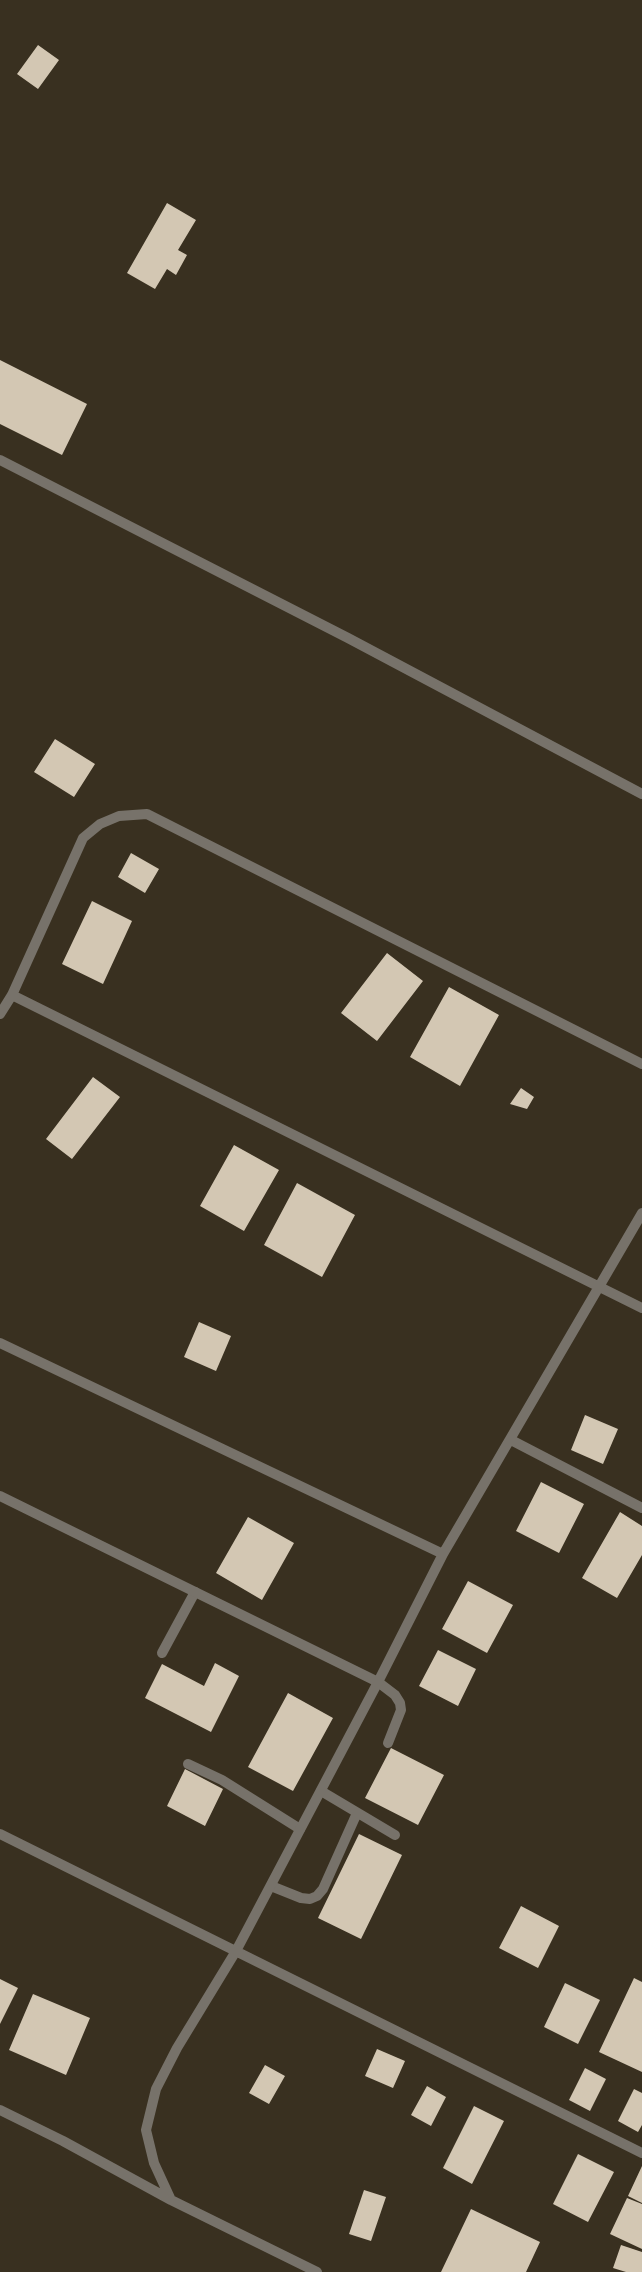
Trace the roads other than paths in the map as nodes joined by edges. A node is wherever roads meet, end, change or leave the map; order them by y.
1 (0, 460) edge
2 (642, 794) edge
3 (12, 995) junction
4 (0, 1014) edge
5 (642, 1064) edge
6 (642, 1213) edge
7 (600, 1288) junction
8 (642, 1308) edge
9 (0, 1343) edge
10 (511, 1440) junction
11 (0, 1496) edge
12 (642, 1508) edge
13 (443, 1554) junction
14 (195, 1592) junction
15 (162, 1654) dead end
16 (378, 1682) junction
17 (388, 1743) dead end
18 (188, 1764) dead end
19 (321, 1791) junction
20 (357, 1813) junction
21 (300, 1830) junction
22 (0, 1834) edge
23 (395, 1835) dead end
24 (271, 1886) junction
25 (236, 1951) junction
26 (0, 2110) edge
27 (642, 2154) edge
28 (171, 2200) junction
29 (317, 2272) edge

1 - 2 street
3 - 4 street
3 - 5 street
3 - 7 street
6 - 7 street
7 - 8 street
7 - 10 street
9 - 13 street
10 - 12 street
10 - 13 street
11 - 14 street
13 - 16 street
14 - 15 street
14 - 16 street
16 - 17 street
16 - 19 street
18 - 21 street
19 - 20 street
19 - 21 street
20 - 23 street
20 - 24 street
21 - 24 street
22 - 25 street
24 - 25 street
25 - 27 street
25 - 28 street
26 - 28 street
28 - 29 street

